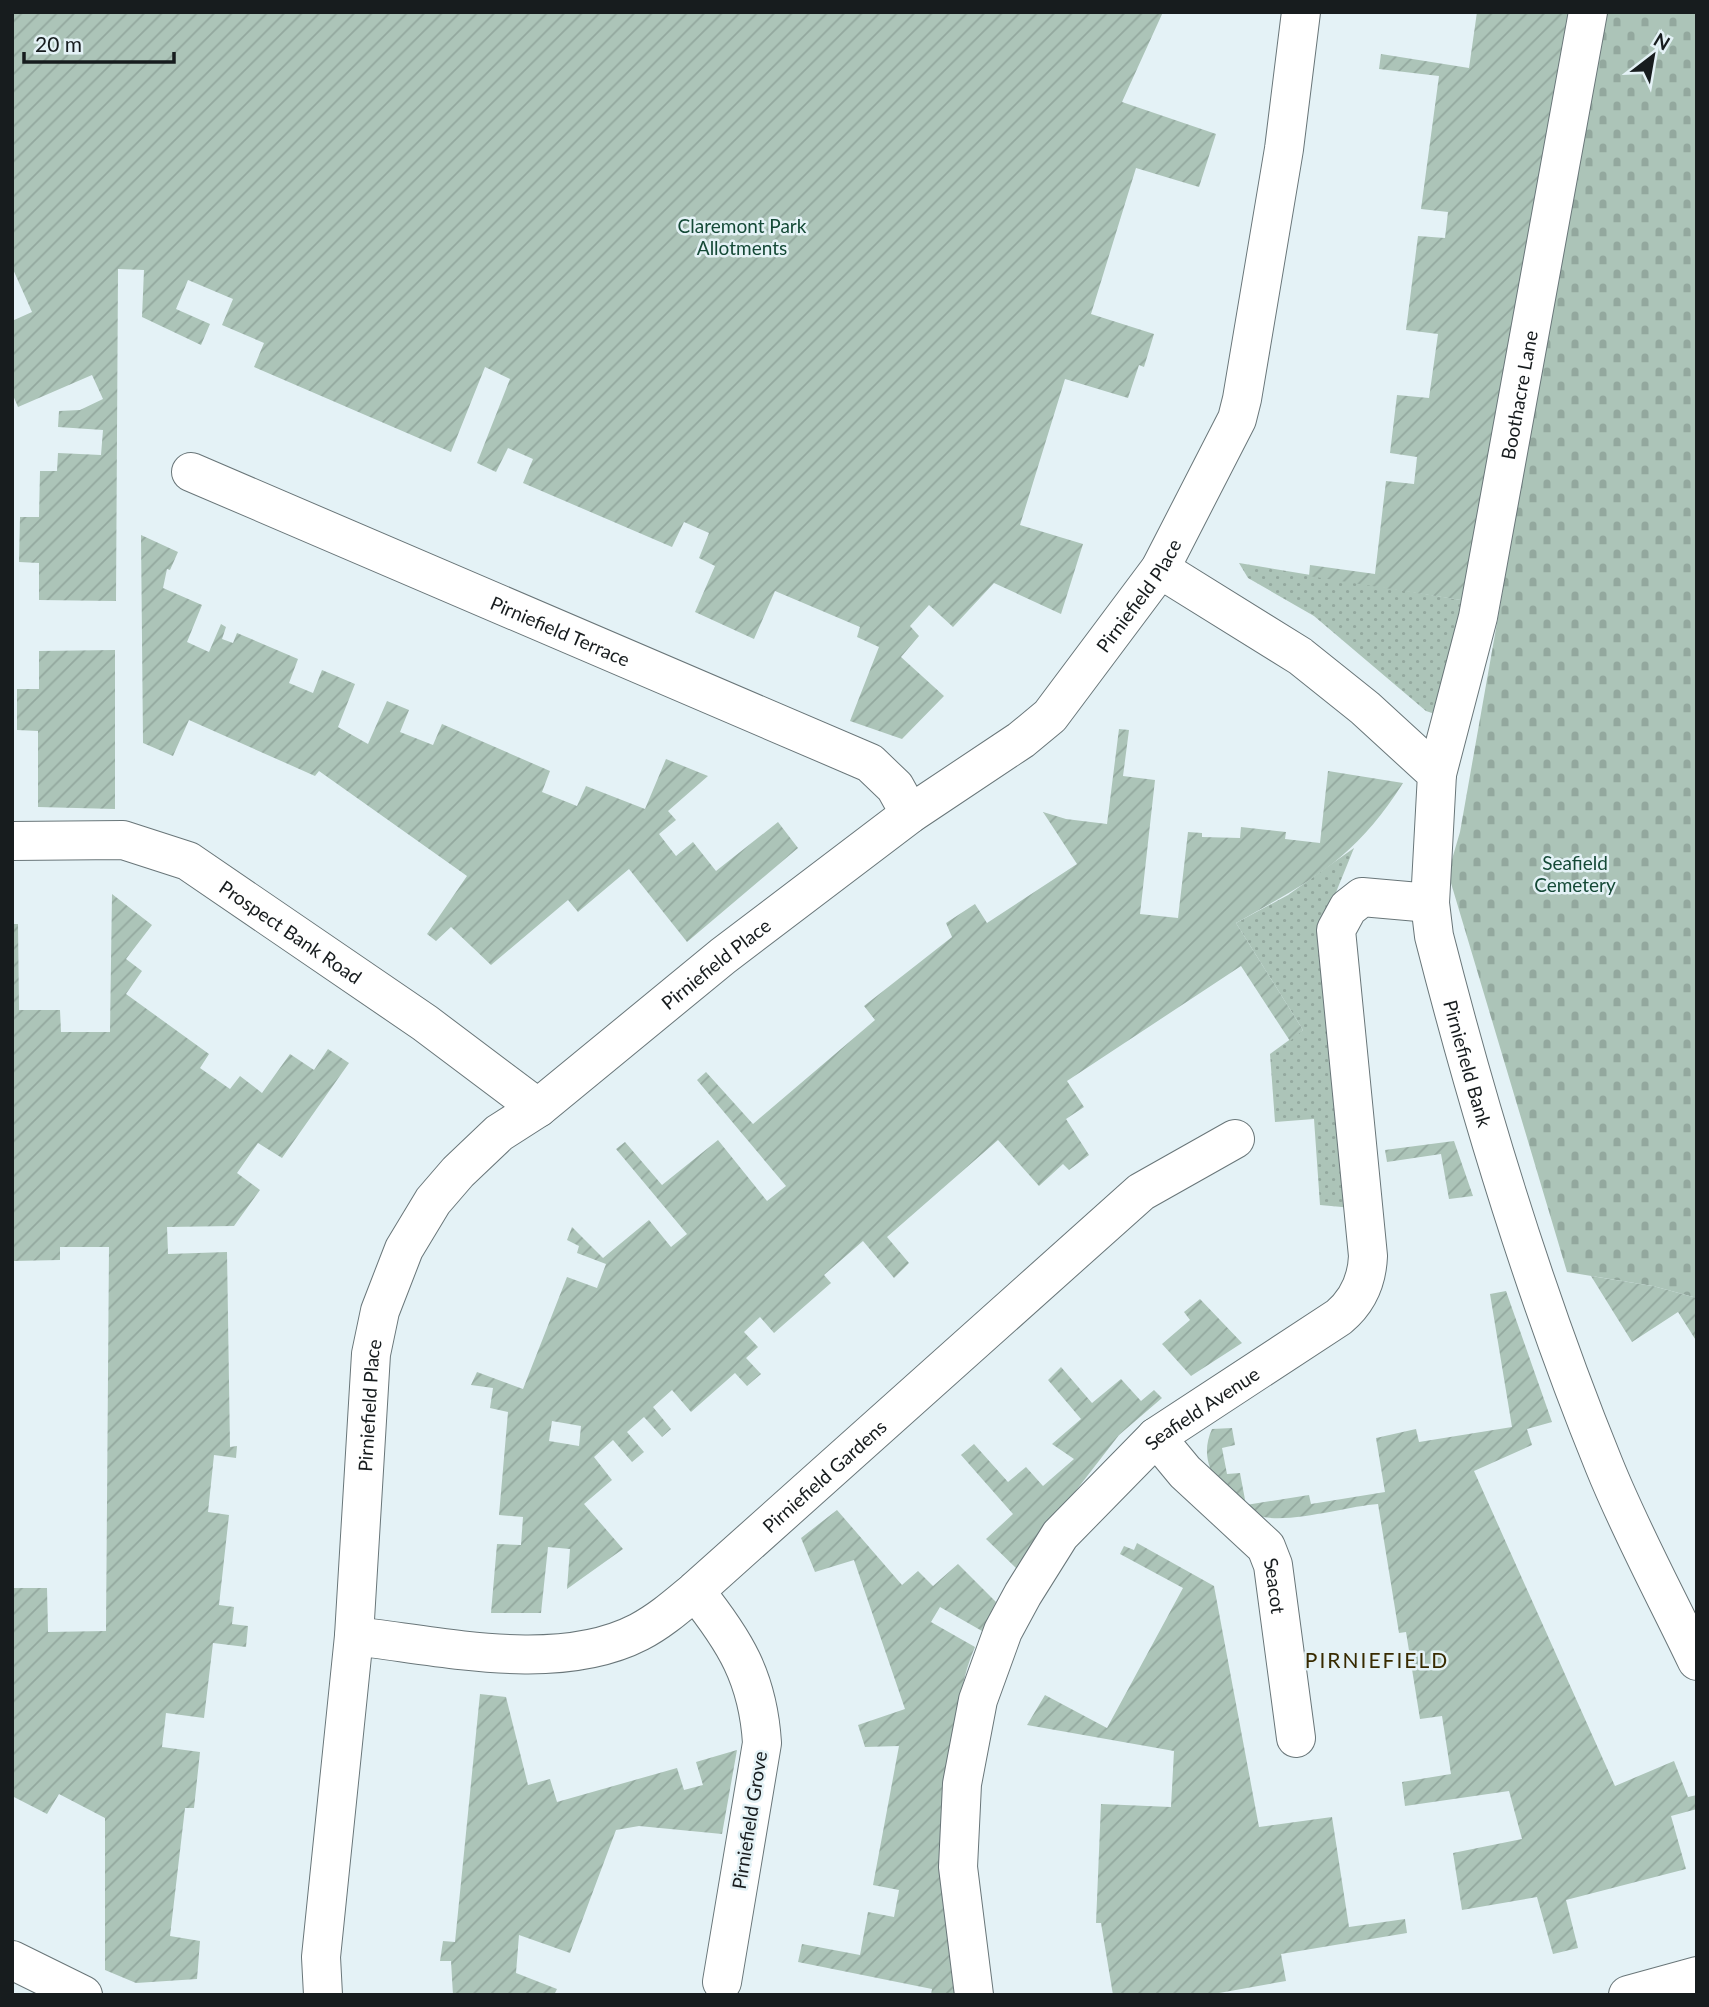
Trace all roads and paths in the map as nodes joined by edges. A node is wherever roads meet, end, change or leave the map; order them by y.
1 (1301, 12) edge
2 (1588, 12) edge
3 (191, 472) dead end
4 (1160, 569) junction
5 (1437, 774) junction
6 (910, 814) junction
7 (12, 841) edge
8 (1430, 903) junction
9 (538, 1108) junction
10 (1235, 1139) dead end
11 (1156, 1437) junction
12 (695, 1591) junction
13 (354, 1636) junction
14 (1697, 1661) edge
15 (1296, 1738) dead end
16 (12, 1960) edge
17 (1697, 1976) edge
18 (722, 1982) dead end
19 (83, 1995) edge
20 (323, 1995) edge
21 (974, 1995) edge
22 (1628, 1995) edge

1 - 4 street, Pirniefield Place
2 - 5 street, Boothacre Lane
3 - 6 street, Pirniefield Terrace
4 - 5 street
4 - 6 street, Pirniefield Place
5 - 8 street, Pirniefield Bank
6 - 9 street, Pirniefield Place
7 - 9 street, Prospect Bank Road
8 - 11 street, Seafield Avenue
8 - 14 street, Pirniefield Bank
9 - 13 street, Pirniefield Place
10 - 12 street, Pirniefield Gardens
11 - 15 street, Seacot
11 - 21 street, Seafield Avenue
12 - 13 street, Pirniefield Gardens
12 - 18 street, Pirniefield Grove
13 - 20 street, Pirniefield Place
16 - 19 street
17 - 22 street

